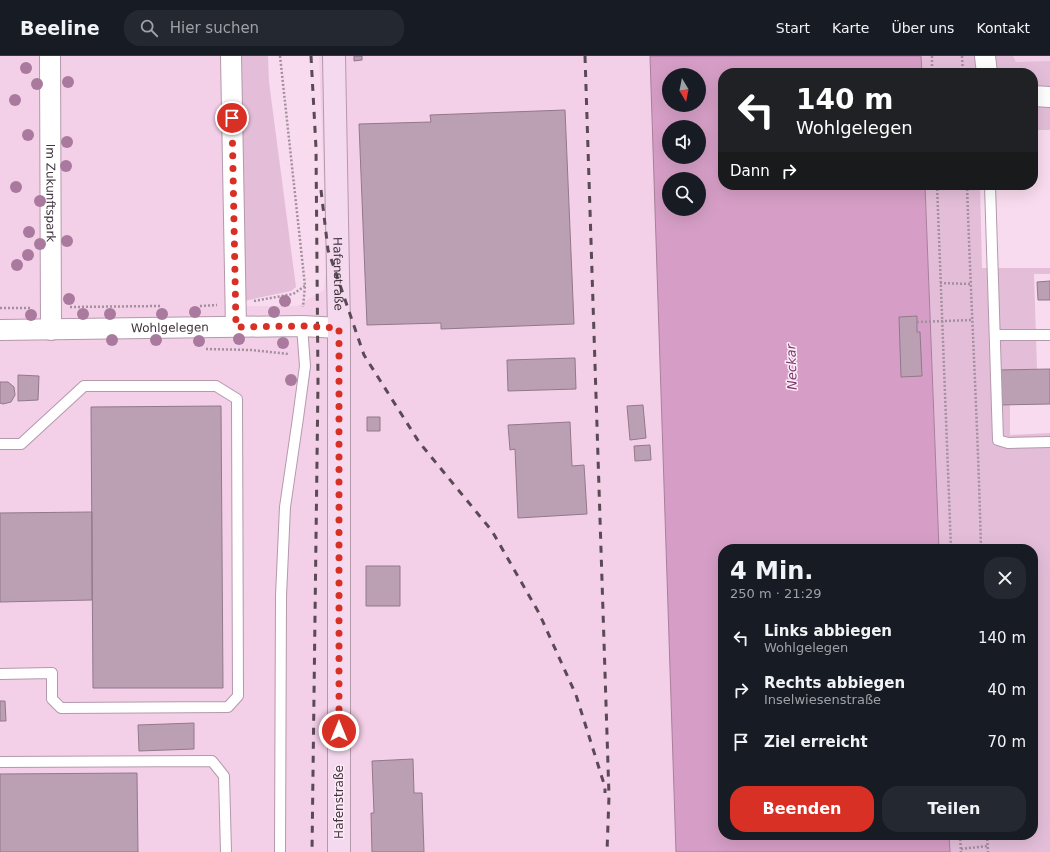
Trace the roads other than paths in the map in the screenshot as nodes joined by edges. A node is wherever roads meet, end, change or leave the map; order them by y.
1 (50, 56) edge
2 (231, 56) edge
3 (334, 56) edge
4 (985, 56) edge
5 (986, 68) edge
6 (1038, 96) edge
7 (1050, 96) edge
8 (990, 190) edge
9 (302, 326) junction
10 (236, 327) junction
11 (339, 328) junction
12 (0, 330) edge
13 (51, 330) junction
14 (995, 335) junction
15 (1050, 335) edge
16 (1050, 442) edge
17 (0, 444) edge
18 (0, 674) edge
19 (0, 762) edge
20 (226, 852) edge
21 (280, 852) edge
22 (339, 852) edge

1 - 13 street, Im Zukunftspark
2 - 10 street
3 - 11 main road, Hafenstraße
4 - 5 street
6 - 7 street
8 - 14 lane
9 - 10 street, Wohlgelegen
9 - 11 street, Wohlgelegen
9 - 21 lane
10 - 13 street, Wohlgelegen
11 - 22 main road, Hafenstraße
12 - 13 street, Wohlgelegen
14 - 15 lane
14 - 16 lane
17 - 18 lane
19 - 20 lane

